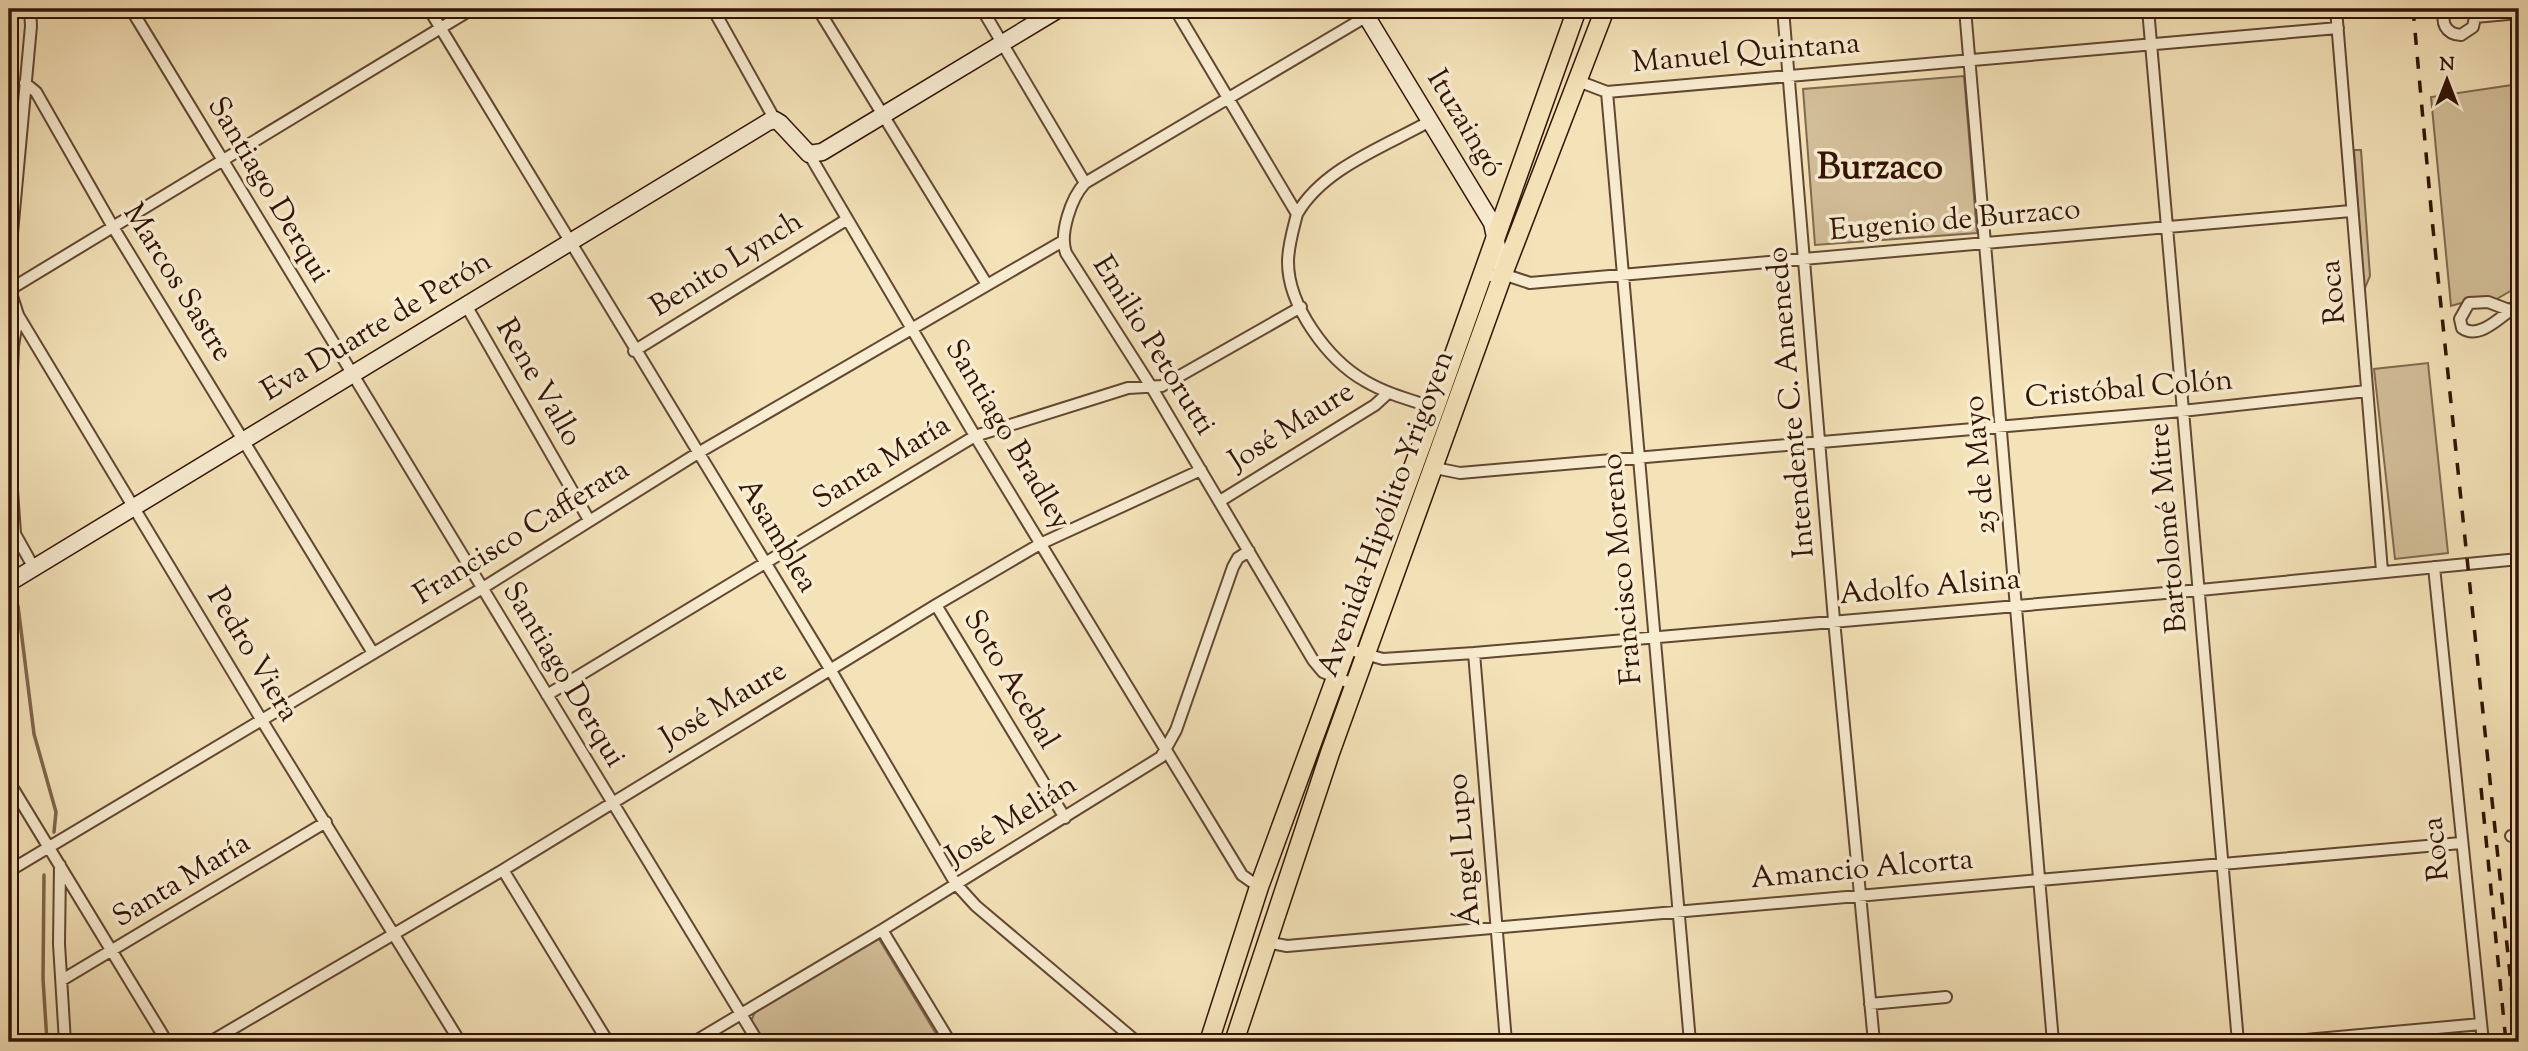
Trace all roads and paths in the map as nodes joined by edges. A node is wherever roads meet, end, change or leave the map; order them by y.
1 (30, 9) edge
2 (131, 9) edge
3 (429, 9) edge
4 (472, 9) edge
5 (713, 9) edge
6 (818, 9) edge
7 (982, 9) edge
8 (1059, 9) edge
9 (1175, 9) edge
10 (1577, 9) edge
11 (1605, 9) edge
12 (1783, 9) edge
13 (1965, 9) edge
14 (2148, 9) edge
15 (2336, 9) edge
16 (2447, 9) edge
17 (1369, 11) edge
18 (2473, 13) edge
19 (2519, 13) edge
20 (440, 27) junction
21 (2338, 28) junction
22 (1001, 42) junction
23 (2151, 43) junction
24 (1970, 60) junction
25 (1790, 74) junction
26 (1578, 81) junction
27 (25, 83) junction
28 (1606, 92) junction
29 (1228, 97) junction
30 (884, 114) junction
31 (775, 120) junction
32 (1430, 121) junction
33 (809, 154) junction
34 (220, 159) junction
35 (1085, 183) junction
36 (2351, 211) junction
37 (1297, 214) junction
38 (846, 220) junction
39 (113, 227) junction
40 (2166, 228) junction
41 (1496, 234) junction
42 (1063, 241) junction
43 (1987, 242) junction
44 (570, 244) junction
45 (1805, 258) junction
46 (9, 266) edge
47 (1503, 274) junction
48 (1621, 276) junction
49 (1482, 277) junction
50 (986, 283) junction
51 (9, 288) edge
52 (467, 307) junction
53 (1301, 307) junction
54 (18, 315) junction
55 (910, 328) junction
56 (634, 351) junction
57 (352, 376) junction
58 (1152, 388) junction
59 (2367, 391) junction
60 (1388, 393) junction
61 (1435, 408) junction
62 (2182, 411) junction
63 (2003, 425) junction
64 (975, 436) junction
65 (246, 440) junction
66 (1820, 440) junction
67 (698, 453) junction
68 (1637, 457) junction
69 (1435, 468) junction
70 (1201, 470) junction
71 (1220, 501) junction
72 (135, 507) junction
73 (589, 520) junction
74 (1040, 544) junction
75 (1249, 551) junction
76 (2519, 559) edge
77 (763, 562) junction
78 (2434, 567) junction
79 (34, 568) junction
80 (2382, 571) junction
81 (14, 580) edge
82 (481, 589) junction
83 (2200, 590) junction
84 (936, 605) junction
85 (2019, 605) junction
86 (1834, 620) junction
87 (1654, 636) junction
88 (1347, 649) junction
89 (373, 653) junction
90 (1474, 653) junction
91 (1366, 656) junction
92 (830, 669) junction
93 (1335, 678) junction
94 (1355, 685) junction
95 (547, 695) junction
96 (261, 719) junction
97 (1166, 751) junction
98 (9, 782) edge
99 (611, 802) junction
100 (1065, 817) junction
101 (326, 822) junction
102 (2461, 844) junction
103 (48, 847) junction
104 (2223, 863) junction
105 (60, 864) junction
106 (503, 870) junction
107 (9, 871) edge
108 (2041, 879) junction
109 (956, 884) junction
110 (1259, 887) junction
111 (1860, 896) junction
112 (1679, 911) junction
113 (1496, 927) junction
114 (882, 930) junction
115 (394, 933) junction
116 (1266, 942) junction
117 (113, 951) junction
118 (62, 980) junction
119 (1946, 997) dead end
120 (1870, 1004) junction
121 (742, 1014) junction
122 (2481, 1024) junction
123 (65, 1042) edge
124 (167, 1042) edge
125 (210, 1042) edge
126 (460, 1042) edge
127 (608, 1042) edge
128 (694, 1042) edge
129 (758, 1042) edge
130 (950, 1042) edge
131 (1137, 1042) edge
132 (1209, 1042) edge
133 (1234, 1042) edge
134 (1506, 1042) edge
135 (1690, 1042) edge
136 (1874, 1042) edge
137 (2053, 1042) edge
138 (2238, 1042) edge
139 (2283, 1042) edge
140 (2483, 1042) edge

1 - 27 street
2 - 34 street, Santiago Derqui
3 - 20 street, Asamblea
4 - 20 street
5 - 31 street, Santiago Bradley
6 - 30 street
7 - 22 street
8 - 22 street
9 - 29 street
10 - 41 main road, Avenida Hipólito Yrigoyen
11 - 26 main road, Avenida Hipólito Yrigoyen
12 - 25 street, Intendente C. Amenedo
13 - 24 street, 25 de Mayo
14 - 23 street, Bartolomé Mitre
15 - 21 street, Roca
16 - 18 street
17 - 29 street
17 - 32 street, Ituzaingó
18 - 19 street
20 - 34 street
20 - 44 street, Asamblea
21 - 23 street, Manuel Quintana
21 - 36 street, Roca
22 - 30 street
22 - 35 street
23 - 24 street, Manuel Quintana
23 - 40 street, Bartolomé Mitre
24 - 25 street, Manuel Quintana
24 - 43 street, 25 de Mayo
25 - 28 street, Manuel Quintana
25 - 45 street, Intendente C. Amenedo
26 - 28 street, Manuel Quintana
26 - 47 main road, Avenida Hipólito Yrigoyen
27 - 39 street, Marcos Sastre
27 - 46 street
28 - 48 street, Francisco Moreno
29 - 35 street
29 - 37 street
30 - 33 street
30 - 50 street
31 - 33 street, Santiago Bradley
31 - 44 street, Eva Duarte de Perón
32 - 37 street
32 - 41 street, Ituzaingó
33 - 38 street, Santiago Bradley
34 - 39 street
34 - 57 street, Santiago Derqui
35 - 42 street, Emilio Petorutti
36 - 40 street, Eugenio de Burzaco
36 - 59 street, Roca
37 - 53 street
38 - 55 street, Santiago Bradley
38 - 56 street, Benito Lynch
39 - 51 street
39 - 65 street, Marcos Sastre
40 - 43 street, Eugenio de Burzaco
40 - 62 street, Bartolomé Mitre
41 - 47 street, Ituzaingó
41 - 49 main road, Avenida Hipólito Yrigoyen
42 - 50 street, Francisco Cafferata
42 - 58 street, Emilio Petorutti
43 - 45 street, Eugenio de Burzaco
43 - 63 street, 25 de Mayo
44 - 52 street, Eva Duarte de Perón
44 - 56 street, Asamblea
45 - 48 street, Eugenio de Burzaco
45 - 66 street, Intendente C. Amenedo
47 - 48 street, Eugenio de Burzaco
47 - 49 street, Eugenio de Burzaco
47 - 69 main road, Avenida Hipólito Yrigoyen
48 - 68 street, Francisco Moreno
49 - 61 main road, Avenida Hipólito Yrigoyen
50 - 55 street, Francisco Cafferata
51 - 54 street, Pedro Viera
52 - 57 street, Eva Duarte de Perón
52 - 73 street, Rene Vallo
53 - 58 street, Santa María
53 - 60 street
54 - 72 street, Pedro Viera
54 - 79 street
55 - 64 street, Santiago Bradley
55 - 67 street, Francisco Cafferata
56 - 67 street, Asamblea
57 - 65 street, Eva Duarte de Perón
57 - 82 street, Santiago Derqui
58 - 64 street, Santa María
58 - 70 street, Emilio Petorutti
59 - 62 street, Cristóbal Colón
59 - 80 street, Roca
60 - 61 street
60 - 71 street, José Maure
61 - 88 main road, Avenida Hipólito Yrigoyen
62 - 63 street, Cristóbal Colón
62 - 83 street, Bartolomé Mitre
63 - 66 street, Cristóbal Colón
63 - 85 street, 25 de Mayo
64 - 74 street, Santiago Bradley
64 - 77 street, Santa María
65 - 72 street, Eva Duarte de Perón
65 - 89 street, Marcos Sastre
66 - 68 street, Cristóbal Colón
66 - 86 street, Intendente C. Amenedo
67 - 73 street, Francisco Cafferata
67 - 77 street, Asamblea
68 - 69 street, Cristóbal Colón
68 - 87 street, Francisco Moreno
69 - 91 main road, Avenida Hipólito Yrigoyen
70 - 71 street, Emilio Petorutti
70 - 74 street, José Maure
71 - 75 street, Emilio Petorutti
72 - 79 street, Eva Duarte de Perón
72 - 96 street, Pedro Viera
73 - 82 street, Francisco Cafferata
74 - 84 street, José Maure
74 - 97 street, Santiago Bradley
75 - 93 street, Emilio Petorutti
75 - 97 street
76 - 78 street, Adolfo Alsina
77 - 92 street, Asamblea
77 - 95 street, Santa María
78 - 80 street, Adolfo Alsina
78 - 102 street, Roca
79 - 81 street, Eva Duarte de Perón
80 - 83 street, Adolfo Alsina
82 - 89 street, Francisco Cafferata
82 - 95 street, Santiago Derqui
83 - 85 street, Adolfo Alsina
83 - 104 street, Bartolomé Mitre
84 - 92 street, José Maure
84 - 100 street, Soto Acebal
85 - 86 street, Adolfo Alsina
85 - 108 street, 25 de Mayo
86 - 87 street, Adolfo Alsina
86 - 111 street, Intendente C. Amenedo
87 - 90 street, Adolfo Alsina
87 - 112 street, Francisco Moreno
88 - 91 street, Adolfo Alsina
88 - 93 main road, Avenida Hipólito Yrigoyen
89 - 96 street, Francisco Cafferata
90 - 91 street, Adolfo Alsina
90 - 113 street, Ángel Lupo
91 - 94 main road, Avenida Hipólito Yrigoyen
92 - 99 street, José Maure
92 - 109 street, Asamblea
93 - 94 street, Emilio Petorutti
93 - 110 main road, Avenida Hipólito Yrigoyen
94 - 116 main road, Avenida Hipólito Yrigoyen
95 - 99 street, Santiago Derqui
96 - 101 street, Pedro Viera
96 - 103 street, Francisco Cafferata
97 - 100 street, José Melián
97 - 110 street, Santiago Bradley
98 - 103 street
99 - 106 street, José Maure
99 - 121 street, Santiago Derqui
100 - 109 street, José Melián
101 - 115 street, Pedro Viera
101 - 117 street, Santa María
102 - 104 street, Amancio Alcorta
102 - 122 street, Roca
103 - 105 street
103 - 107 street, Francisco Cafferata
104 - 108 street, Amancio Alcorta
104 - 138 street, Bartolomé Mitre
105 - 117 street
105 - 118 street
106 - 115 street, José Maure
106 - 127 street
108 - 111 street, Amancio Alcorta
108 - 137 street, 25 de Mayo
109 - 114 street, José Melián
109 - 131 street, Asamblea
110 - 132 main road, Avenida Hipólito Yrigoyen
111 - 112 street, Amancio Alcorta
111 - 120 street, Intendente C. Amenedo
112 - 113 street, Amancio Alcorta
112 - 135 street, Francisco Moreno
113 - 116 street, Amancio Alcorta
113 - 134 street, Ángel Lupo
114 - 121 street, José Melián
114 - 130 street
115 - 125 street, José Maure
115 - 126 street, Pedro Viera
116 - 133 main road, Avenida Hipólito Yrigoyen
117 - 118 street, Santa María
117 - 124 street
118 - 123 street
119 - 120 street
120 - 136 street, Intendente C. Amenedo
121 - 128 street, José Melián
121 - 129 street, Santiago Derqui
122 - 139 street
122 - 140 street, Roca

